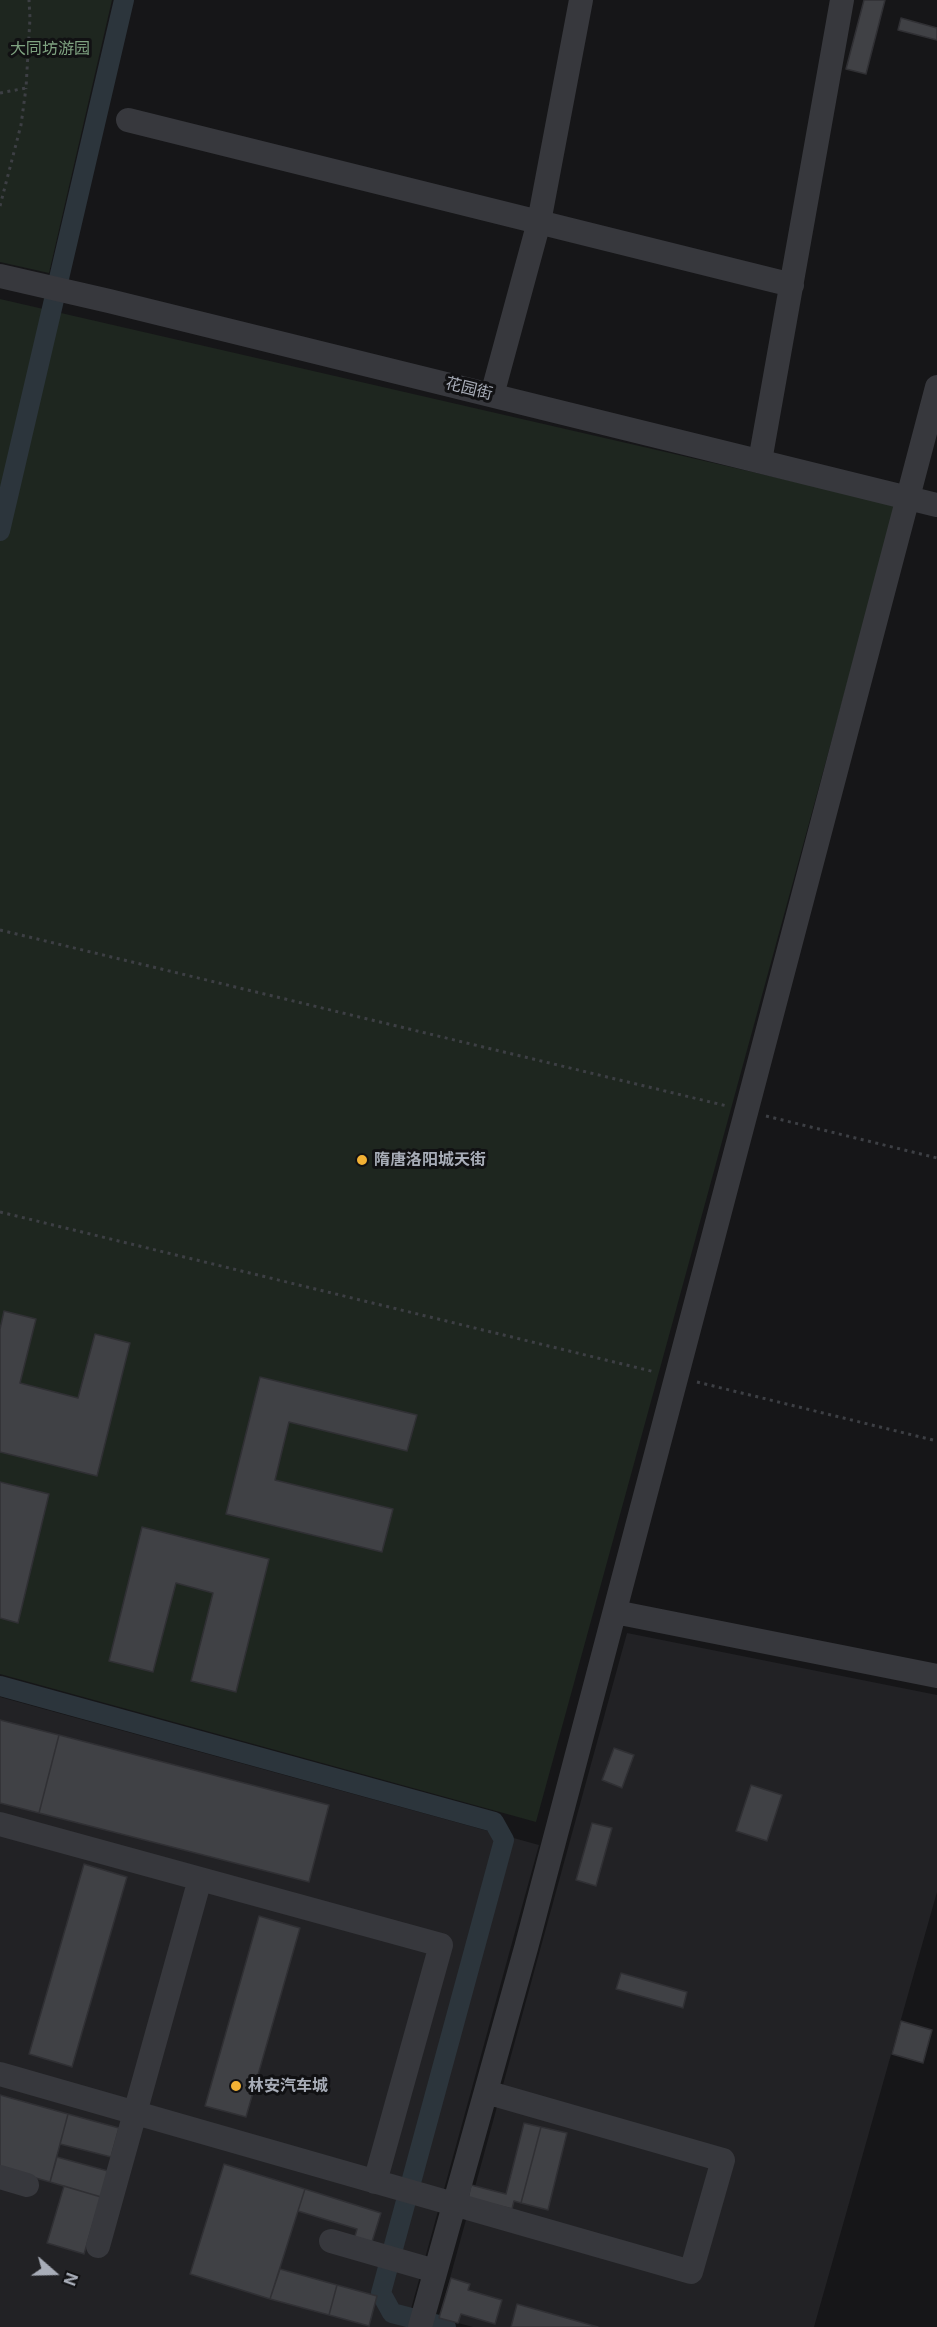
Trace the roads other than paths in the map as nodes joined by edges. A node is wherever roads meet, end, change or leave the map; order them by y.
1 (581, 0) edge
2 (842, 0) edge
3 (128, 120) dead end
4 (539, 222) junction
5 (10, 278) edge
6 (792, 285) junction
7 (937, 387) edge
8 (492, 395) junction
9 (760, 461) junction
10 (908, 497) junction
11 (937, 504) edge
12 (615, 1612) junction
13 (937, 1676) edge
14 (0, 1824) edge
15 (200, 1879) junction
16 (0, 2074) edge
17 (486, 2092) junction
18 (135, 2113) junction
19 (0, 2177) edge
20 (375, 2182) junction
21 (27, 2185) dead end
22 (454, 2204) junction
23 (331, 2241) dead end
24 (98, 2246) dead end
25 (435, 2271) junction
26 (420, 2327) edge

1 - 4 street
2 - 6 street
3 - 4 street
4 - 6 street
4 - 8 street
5 - 8 street, 花园街
6 - 9 street
7 - 10 street
8 - 9 street, 花园街
9 - 10 street, 花园街
10 - 11 street, 花园街
10 - 12 street
12 - 13 street
12 - 17 street
14 - 15 street
15 - 18 street
15 - 20 street
16 - 18 street
17 - 22 street
17 - 22 street
18 - 20 street
18 - 24 street
19 - 21 street
20 - 22 street
22 - 25 street
23 - 25 street
25 - 26 street

